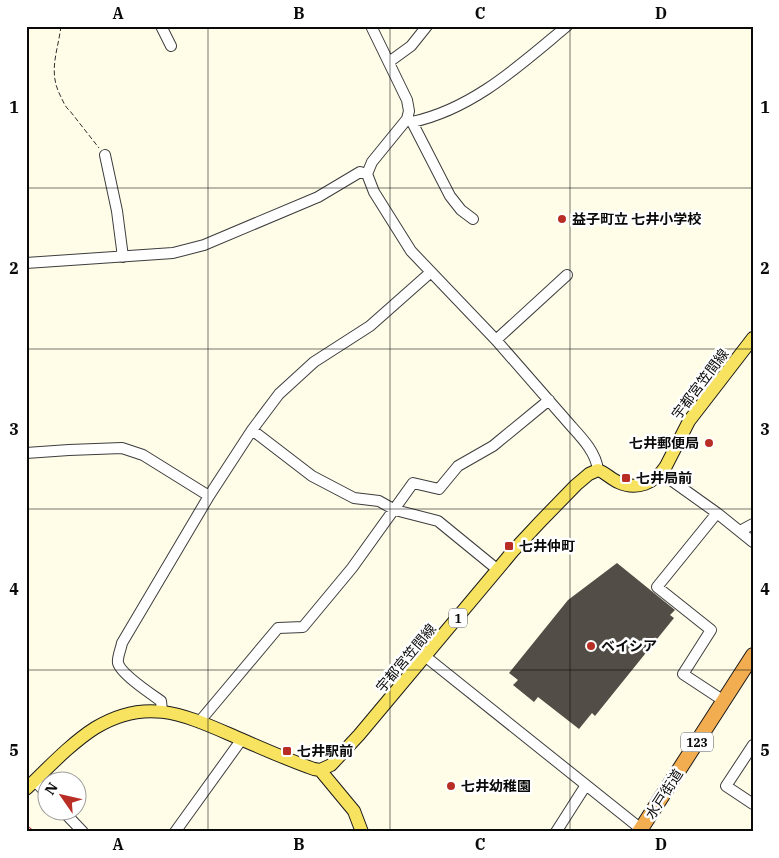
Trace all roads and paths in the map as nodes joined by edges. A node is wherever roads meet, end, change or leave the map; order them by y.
1 (61, 26) edge
2 (161, 26) edge
3 (370, 26) edge
4 (427, 26) edge
5 (567, 26) edge
6 (171, 46) dead end
7 (389, 62) junction
8 (409, 121) junction
9 (105, 155) joint
10 (367, 174) junction
11 (472, 220) dead end
12 (123, 257) junction
13 (26, 263) edge
14 (431, 272) junction
15 (566, 275) dead end
16 (753, 338) edge
17 (496, 340) junction
18 (549, 400) junction
19 (252, 430) junction
20 (26, 454) edge
21 (598, 470) junction
22 (661, 473) junction
23 (209, 496) junction
24 (395, 510) junction
25 (717, 513) junction
26 (753, 524) edge
27 (740, 531) junction
28 (753, 542) edge
29 (498, 570) junction
30 (753, 654) edge
31 (426, 656) junction
32 (724, 701) junction
33 (162, 712) junction
34 (200, 721) junction
35 (242, 740) junction
36 (753, 745) edge
37 (320, 770) junction
38 (30, 785) edge
39 (586, 785) junction
40 (753, 804) edge
41 (72, 820) edge
42 (642, 831) edge
43 (83, 832) edge
44 (175, 832) edge
45 (362, 832) edge
46 (556, 832) edge

1 - 9 path
2 - 6 street
3 - 7 street
4 - 7 street
5 - 8 street
7 - 8 street
8 - 10 street
8 - 11 street
9 - 12 street
10 - 12 street
10 - 14 street
12 - 13 street
14 - 17 street
14 - 19 street
15 - 17 street
16 - 22 main road, 宇都宮笠間線
17 - 18 street
18 - 21 street
18 - 24 street
19 - 23 street
19 - 24 street
20 - 23 street
21 - 22 main road
21 - 29 main road, 宇都宮笠間線 / 1
22 - 25 street
23 - 33 street
24 - 29 street
24 - 34 street
25 - 27 street
25 - 32 street
26 - 27 street
27 - 28 street
29 - 31 main road, 宇都宮笠間線 / 1
30 - 32 highway, 水戸街道 / 123
31 - 37 main road, 宇都宮笠間線 / 1
31 - 39 street
32 - 42 highway, 水戸街道 / 123
33 - 34 main road
33 - 38 main road
34 - 35 main road
35 - 37 main road
35 - 44 street
36 - 40 street
37 - 45 main road
39 - 42 street
39 - 46 street
41 - 43 street

